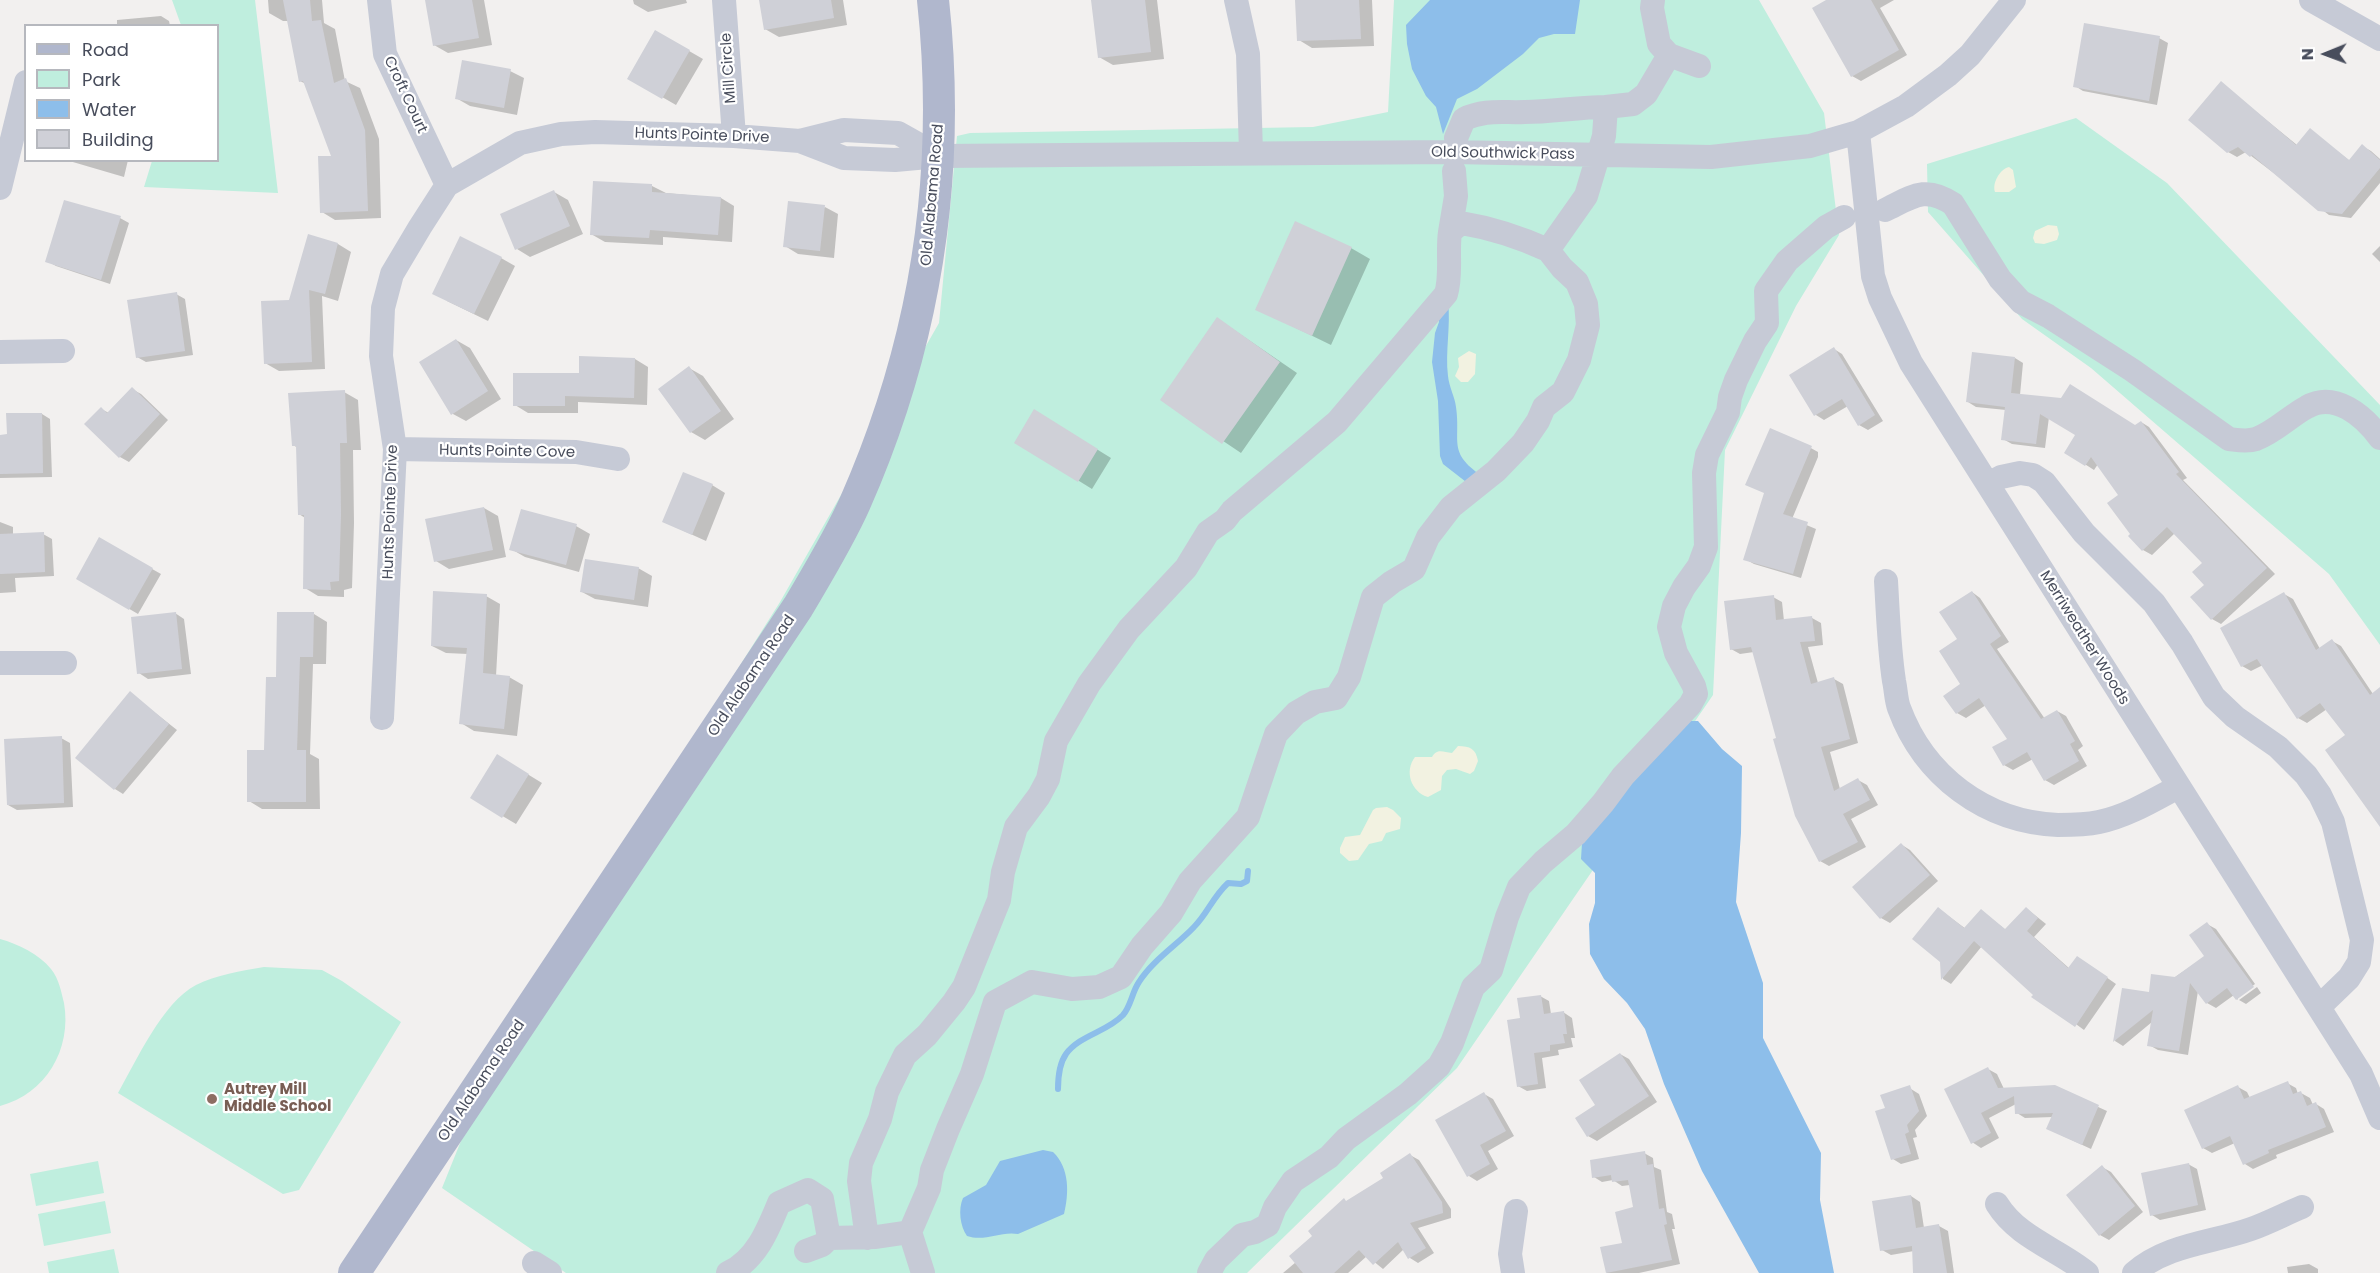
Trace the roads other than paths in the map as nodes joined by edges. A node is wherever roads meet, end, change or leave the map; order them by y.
1 (379, 0) edge
2 (724, 0) edge
3 (933, 0) edge
4 (1236, 0) edge
5 (1653, 0) edge
6 (2014, 0) edge
7 (2311, 0) edge
8 (2380, 39) edge
9 (1669, 55) junction
10 (1699, 66) dead end
11 (24, 90) edge
12 (1606, 107) junction
13 (1858, 132) junction
14 (734, 136) junction
15 (1456, 138) dead end
16 (1251, 153) junction
17 (1597, 155) junction
18 (939, 156) junction
19 (1454, 171) dead end
20 (447, 185) junction
21 (0, 188) edge
22 (1885, 210) dead end
23 (1845, 217) dead end
24 (1450, 232) junction
25 (1548, 250) junction
26 (63, 351) dead end
27 (0, 352) edge
28 (2380, 438) edge
29 (395, 449) junction
30 (618, 459) dead end
31 (1988, 484) junction
32 (1886, 581) dead end
33 (0, 663) edge
34 (65, 663) dead end
35 (382, 718) dead end
36 (2178, 787) junction
37 (2319, 1007) junction
38 (2380, 1118) edge
39 (1997, 1204) dead end
40 (2302, 1207) dead end
41 (1516, 1211) dead end
42 (910, 1232) junction
43 (829, 1238) junction
44 (867, 1238) junction
45 (806, 1251) dead end
46 (354, 1273) edge
47 (728, 1273) edge
48 (923, 1273) edge
49 (1209, 1273) edge
50 (1513, 1273) edge
51 (2087, 1273) edge
52 (2134, 1273) edge

1 - 20 street, Croft Court
2 - 14 street, Mill Circle
3 - 18 main road, Old Alabama Road
4 - 16 street
5 - 9 street
6 - 13 street, Old Southwick Pass
7 - 8 street
9 - 10 street
9 - 12 street
11 - 21 street
12 - 15 street
12 - 17 street
13 - 17 street, Old Southwick Pass
13 - 31 street, Merriweather Woods
14 - 18 street, Hunts Pointe Drive
14 - 20 street, Hunts Pointe Drive
16 - 17 street, Old Southwick Pass
16 - 18 street, Old Southwick Pass
17 - 25 street
18 - 46 main road, Old Alabama Road
19 - 24 street
20 - 29 street, Hunts Pointe Drive
22 - 28 street
23 - 49 street
24 - 25 street
24 - 44 street
25 - 42 street
26 - 27 street
29 - 30 street, Hunts Pointe Cove
29 - 35 street, Hunts Pointe Drive
31 - 36 street, Merriweather Woods
31 - 37 street
32 - 36 street
33 - 34 street
36 - 37 street, Merriweather Woods
37 - 38 street, Merriweather Woods
39 - 51 street
40 - 52 street
41 - 50 street
42 - 44 street
42 - 48 street
43 - 44 street
43 - 45 street
43 - 47 street

